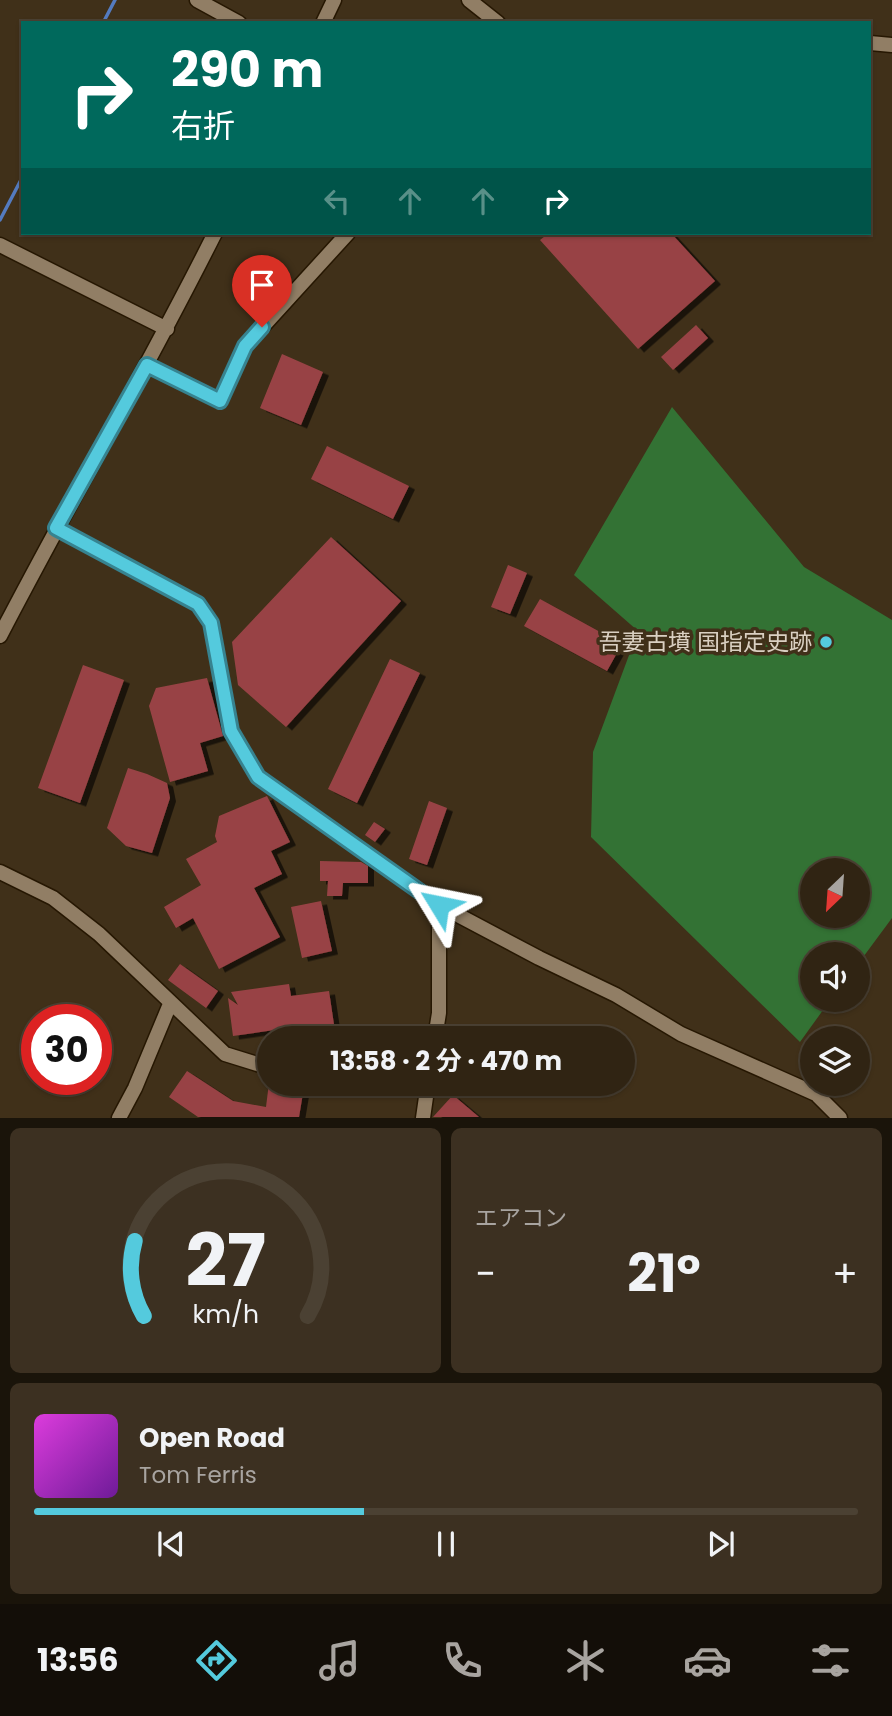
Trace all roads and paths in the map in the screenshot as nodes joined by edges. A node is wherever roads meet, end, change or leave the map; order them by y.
1 (197, 0) edge
2 (334, 0) edge
3 (469, 0) edge
4 (235, 21) edge
5 (324, 21) edge
6 (495, 21) edge
7 (871, 43) edge
8 (892, 45) edge
9 (214, 235) edge
10 (346, 235) edge
11 (0, 245) edge
12 (167, 328) junction
13 (147, 365) junction
14 (56, 528) junction
15 (0, 636) edge
16 (0, 872) edge
17 (439, 905) junction
18 (170, 1004) junction
19 (437, 1026) edge
20 (257, 1064) edge
21 (426, 1096) edge
22 (119, 1118) edge
23 (423, 1118) edge
24 (840, 1118) edge

1 - 4 street
2 - 5 street
3 - 6 street
7 - 8 street
9 - 12 street
10 - 13 street
11 - 12 street
12 - 13 street
13 - 14 street
14 - 15 street
14 - 17 street
16 - 18 street
17 - 19 street
17 - 24 street
18 - 20 street
18 - 22 street
21 - 23 street

